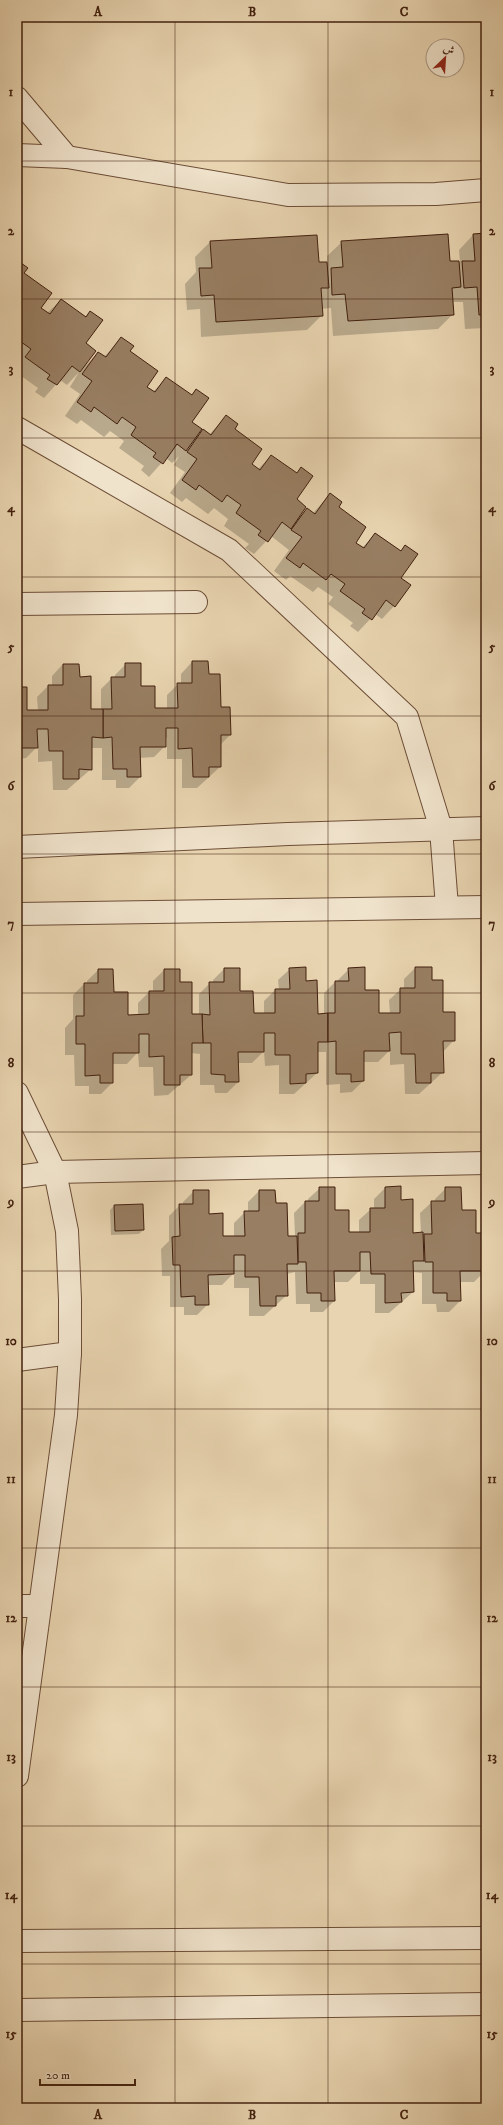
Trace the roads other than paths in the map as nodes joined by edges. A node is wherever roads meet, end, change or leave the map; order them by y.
1 (17, 98) edge
2 (17, 155) edge
3 (67, 157) junction
4 (486, 190) edge
5 (17, 428) edge
6 (196, 602) dead end
7 (17, 604) edge
8 (486, 828) edge
9 (441, 829) junction
10 (17, 847) edge
11 (447, 907) junction
12 (486, 907) edge
13 (19, 917) edge
14 (17, 1093) edge
15 (486, 1163) edge
16 (55, 1172) junction
17 (17, 1177) edge
18 (70, 1353) junction
19 (17, 1360) edge
20 (17, 1606) edge
21 (40, 1606) junction
22 (17, 1776) edge
23 (486, 1938) edge
24 (17, 1941) edge
25 (486, 2004) edge
26 (17, 2010) edge

1 - 3 street
2 - 3 street
3 - 4 street
5 - 9 street
6 - 7 street
8 - 9 street
9 - 10 street
9 - 11 street
11 - 12 street
11 - 13 street
14 - 16 street
15 - 16 street
16 - 17 street
16 - 18 street
18 - 19 street
18 - 21 street
20 - 21 street
21 - 22 street
23 - 24 street
25 - 26 street

